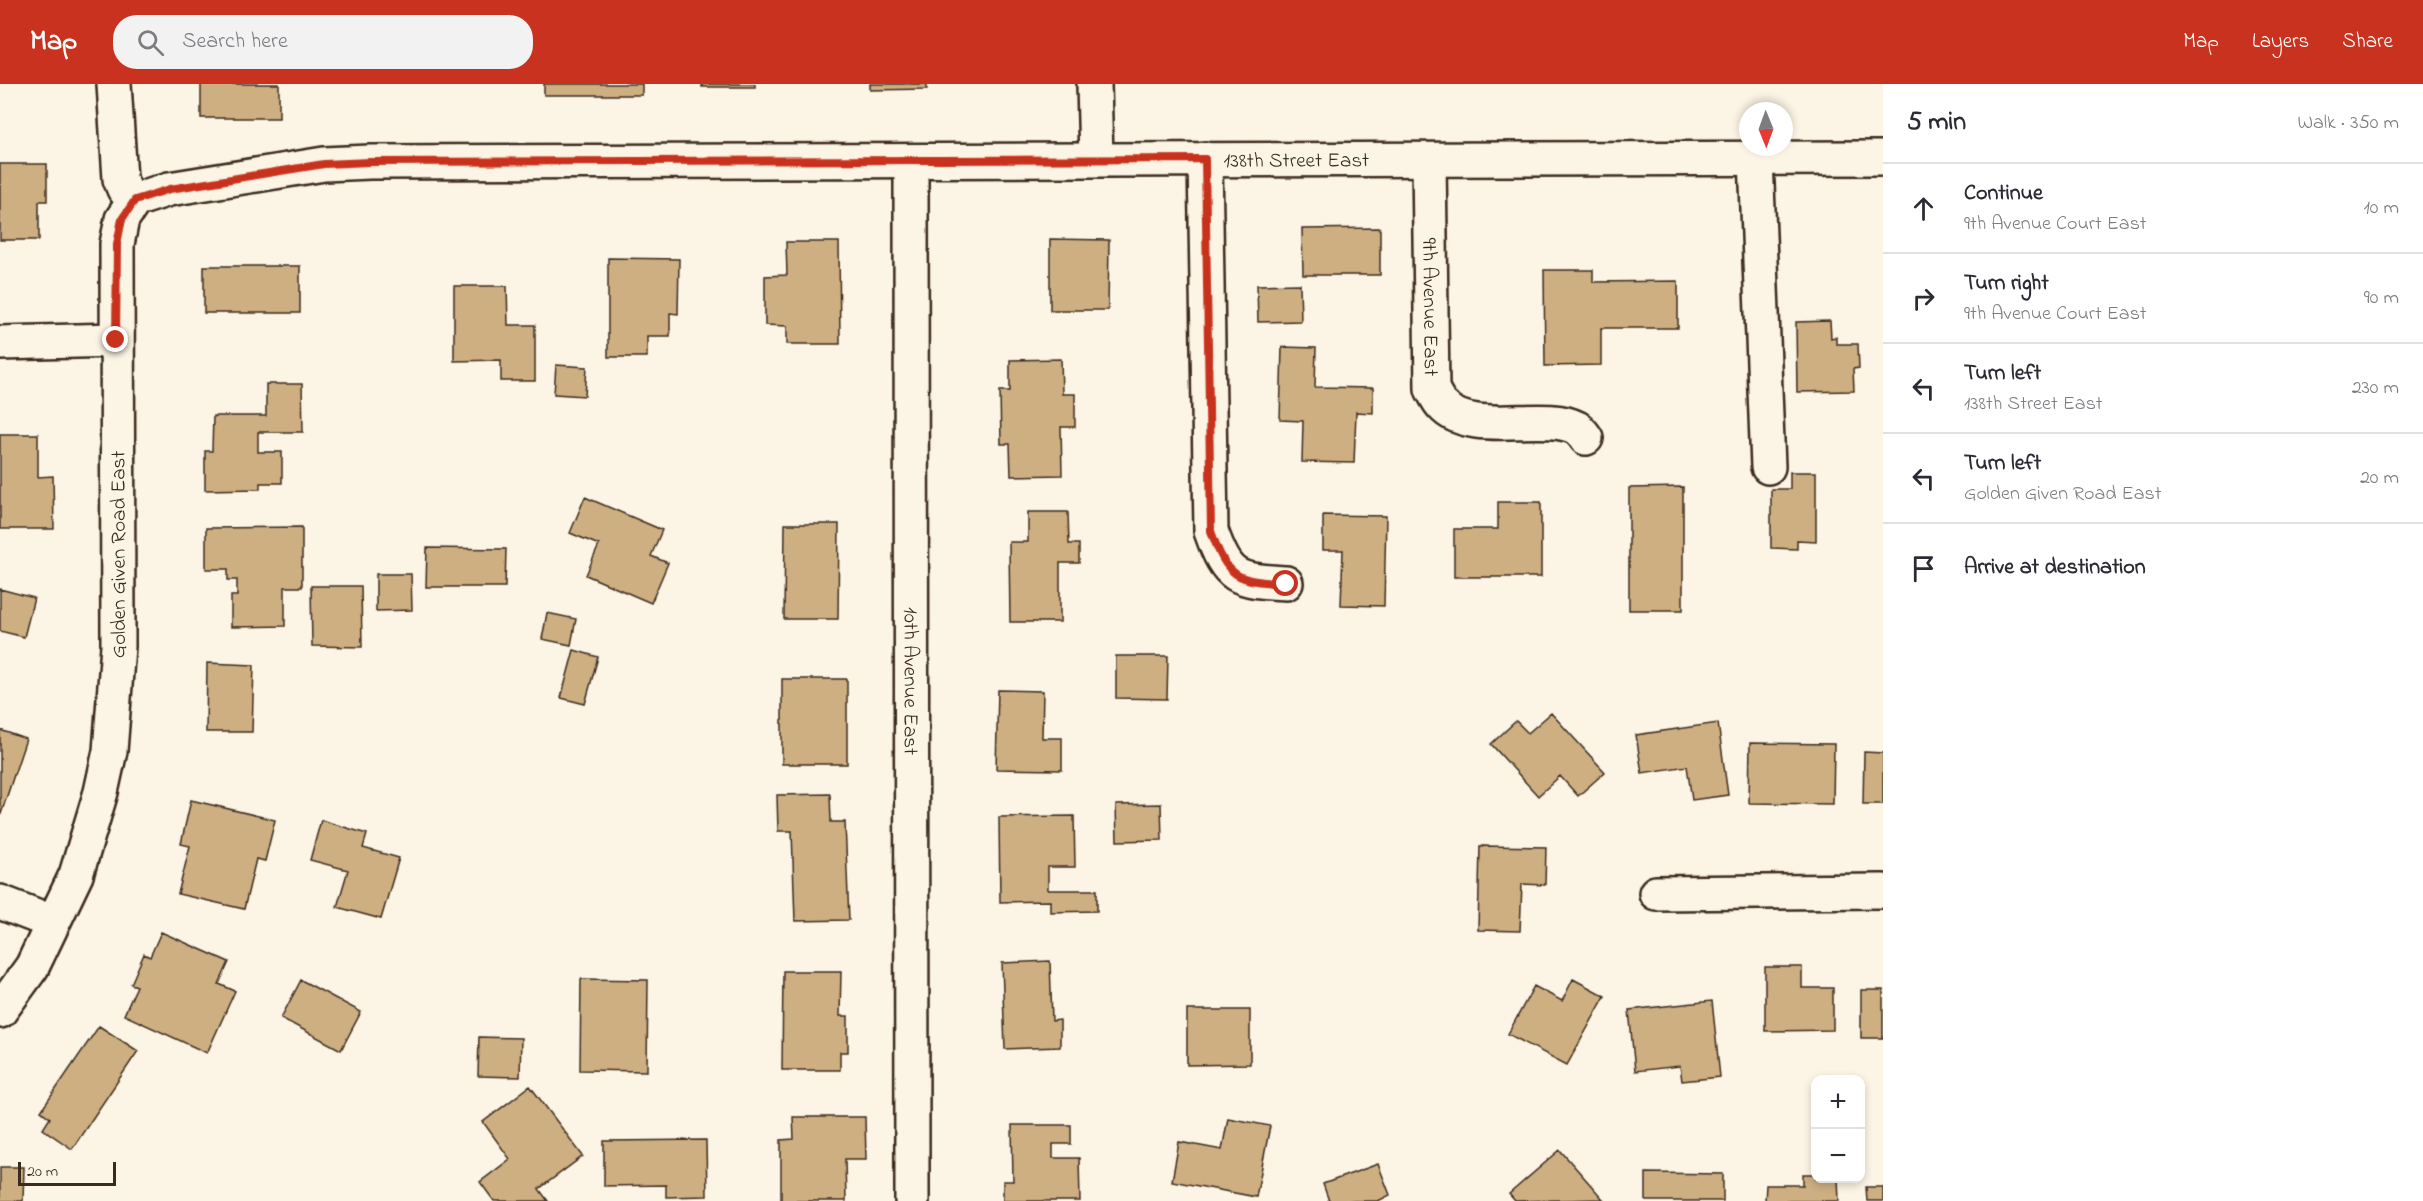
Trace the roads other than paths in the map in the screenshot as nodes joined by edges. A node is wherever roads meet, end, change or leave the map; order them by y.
1 (114, 84) edge
2 (1094, 84) edge
3 (1756, 158) junction
4 (1883, 158) edge
5 (1096, 159) junction
6 (1205, 159) junction
7 (1429, 160) junction
8 (911, 162) junction
9 (135, 200) junction
10 (116, 340) junction
11 (0, 343) edge
12 (1586, 438) dead end
13 (1768, 467) dead end
14 (1286, 584) dead end
15 (1883, 891) edge
16 (1656, 893) dead end
17 (0, 902) edge
18 (52, 922) junction
19 (0, 1011) edge
20 (912, 1201) edge

1 - 9 street
2 - 5 street
3 - 4 street, 138th Street East
3 - 7 street, 138th Street East
3 - 13 street
5 - 6 street, 138th Street East
5 - 8 street, 138th Street East
6 - 7 street, 138th Street East
6 - 14 street
7 - 12 street, 9th Avenue East
8 - 9 street, 138th Street East
8 - 20 street, 10th Avenue East
9 - 10 street, Golden Given Road East
10 - 11 street
10 - 18 street, Golden Given Road East
15 - 16 street
17 - 18 street
18 - 19 street, Golden Given Road East

